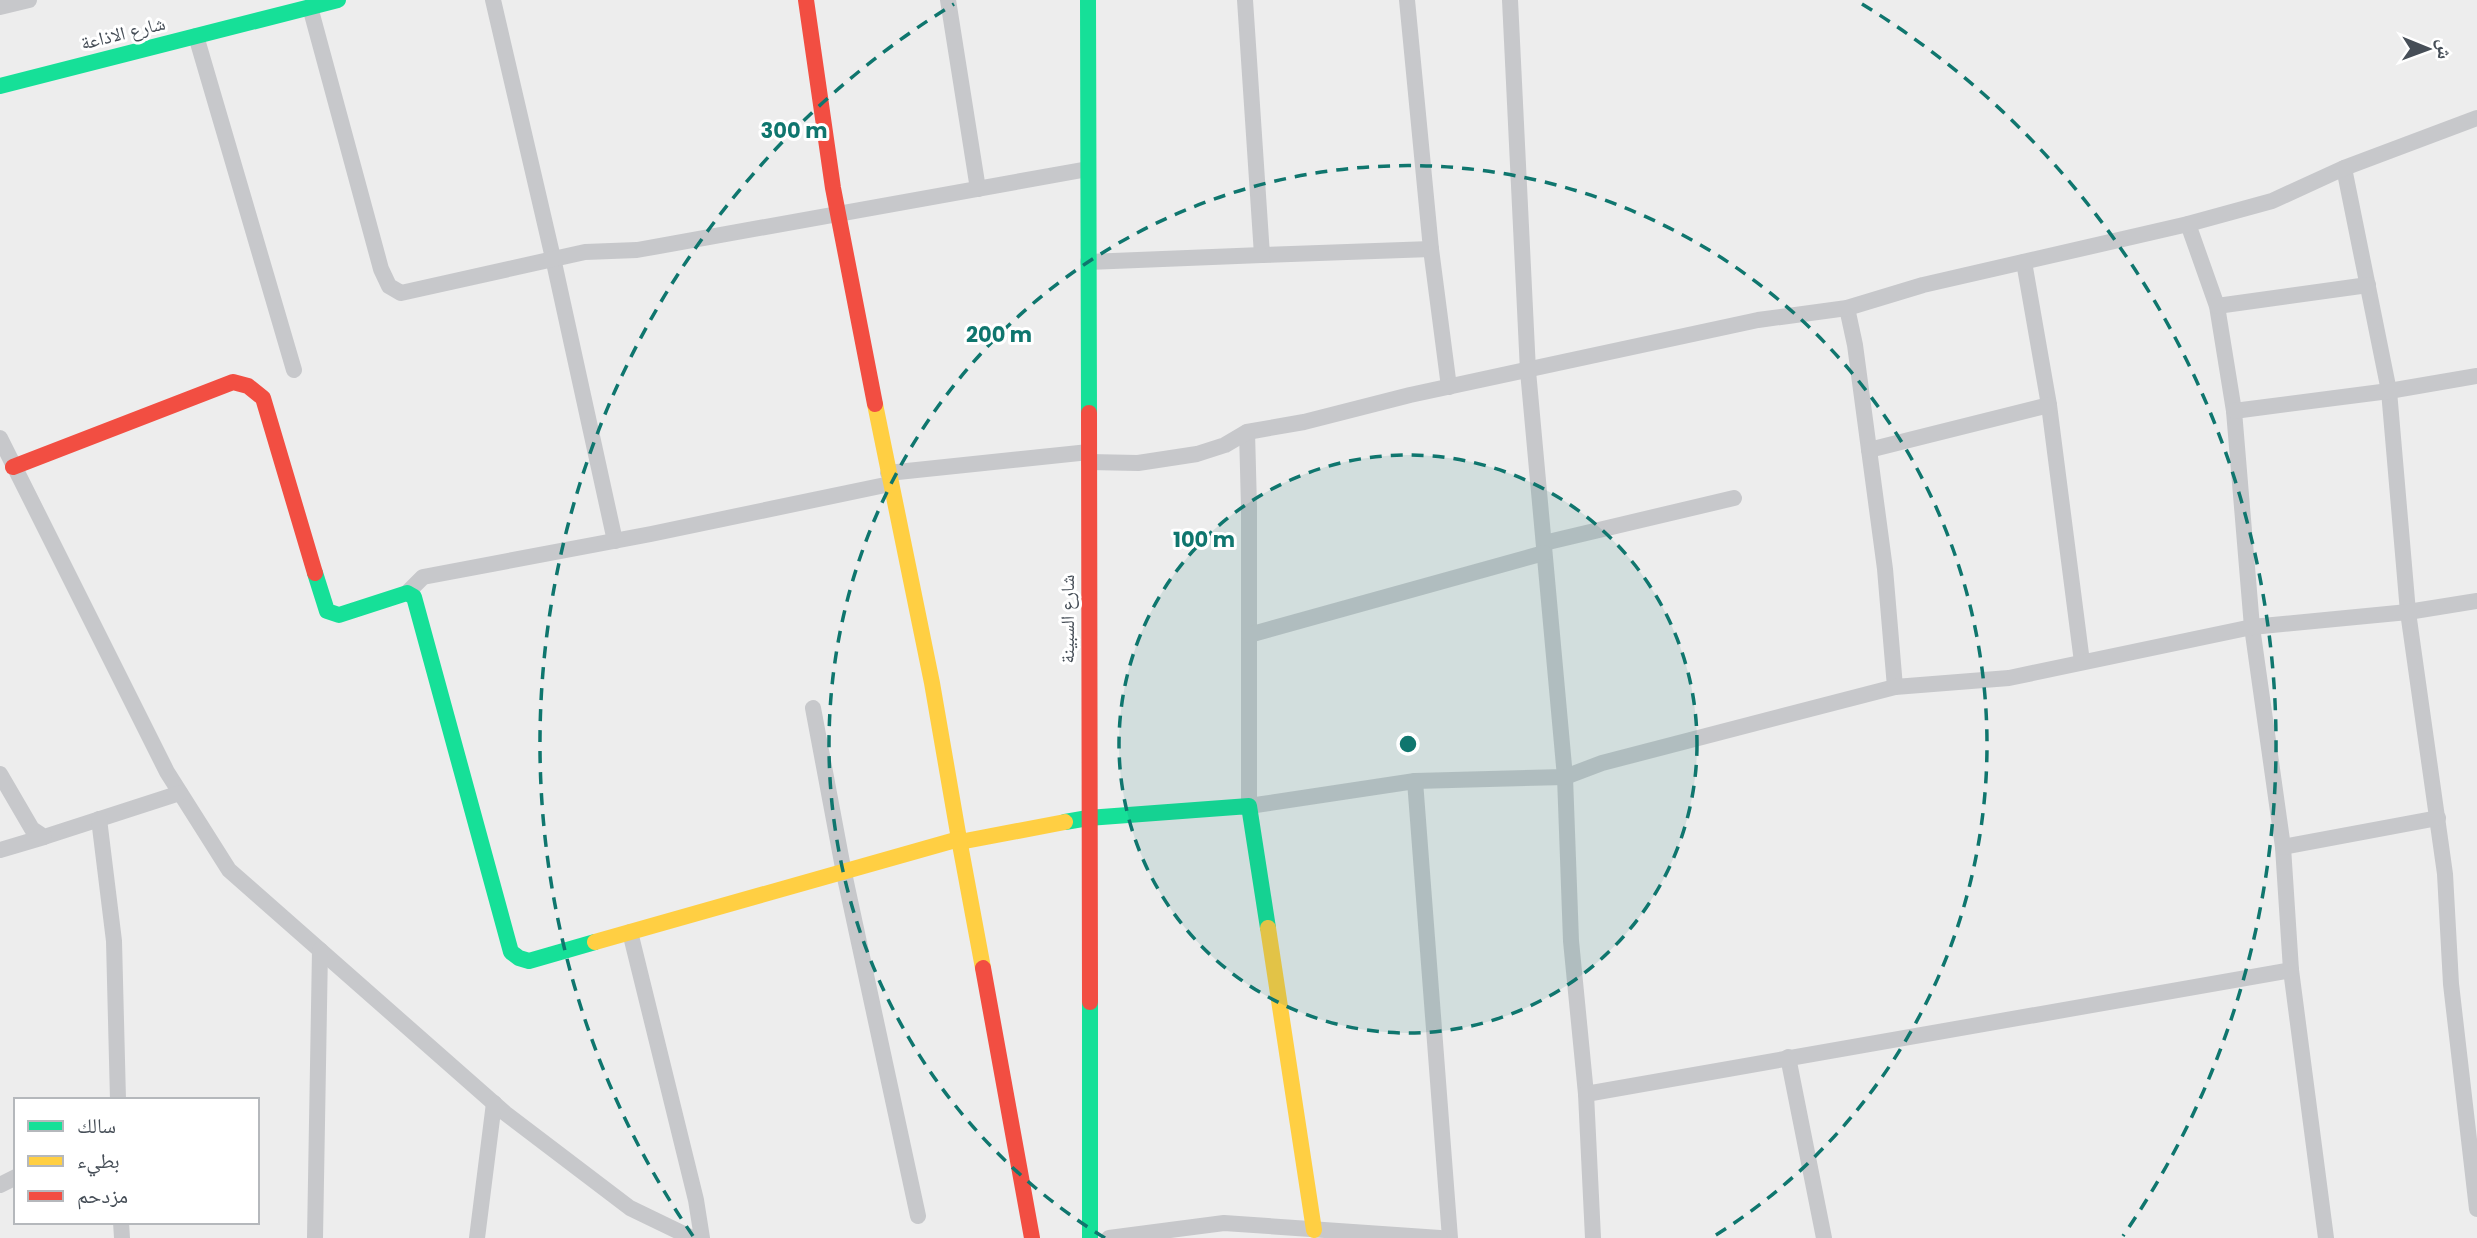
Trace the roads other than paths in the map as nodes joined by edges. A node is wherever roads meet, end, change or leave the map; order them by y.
1 (29, 0) edge
2 (338, 0) edge
3 (493, 0) edge
4 (806, 0) edge
5 (948, 0) edge
6 (1088, 0) edge
7 (1245, 0) edge
8 (1407, 0) edge
9 (1510, 0) edge
10 (0, 7) edge
11 (310, 7) junction
12 (196, 36) junction
13 (0, 86) edge
14 (2477, 118) edge
15 (2344, 168) junction
16 (1088, 169) junction
17 (978, 189) junction
18 (838, 214) junction
19 (2188, 224) junction
20 (1431, 249) junction
21 (1262, 255) junction
22 (553, 258) junction
23 (1088, 262) junction
24 (2024, 262) junction
25 (2368, 285) junction
26 (2217, 306) junction
27 (1847, 308) junction
28 (294, 370) dead end
29 (1528, 371) junction
30 (2477, 376) edge
31 (1448, 387) junction
32 (2389, 391) junction
33 (2049, 405) junction
34 (2234, 411) junction
35 (1247, 432) junction
36 (0, 438) edge
37 (1870, 450) junction
38 (1089, 457) junction
39 (13, 467) junction
40 (889, 478) junction
41 (1734, 498) dead end
42 (615, 541) junction
43 (1544, 548) junction
44 (407, 593) junction
45 (2477, 601) edge
46 (2408, 612) junction
47 (2252, 627) junction
48 (1249, 635) junction
49 (2082, 662) junction
50 (1895, 687) junction
51 (813, 708) dead end
52 (0, 774) edge
53 (1565, 777) junction
54 (1415, 780) junction
55 (180, 793) junction
56 (1249, 806) junction
57 (1088, 818) junction
58 (2438, 818) junction
59 (99, 820) junction
60 (44, 837) junction
61 (959, 839) junction
62 (2283, 847) junction
63 (0, 850) edge
64 (844, 873) junction
65 (630, 932) junction
66 (320, 950) junction
67 (2291, 970) junction
68 (1788, 1057) junction
69 (118, 1079) junction
70 (1586, 1094) junction
71 (109, 1098) edge
72 (118, 1098) edge
73 (494, 1103) junction
74 (2477, 1209) edge
75 (918, 1216) dead end
76 (1314, 1230) junction
77 (315, 1238) edge
78 (477, 1238) edge
79 (692, 1238) edge
80 (702, 1238) edge
81 (1032, 1238) edge
82 (1090, 1238) edge
83 (1109, 1238) edge
84 (1440, 1238) edge
85 (1450, 1238) edge
86 (1594, 1238) edge
87 (1824, 1238) edge
88 (2326, 1238) edge

1 - 10 street
2 - 11 street, شارع الاذاعة
3 - 22 street
4 - 18 street
5 - 17 street
6 - 16 street, شارع السبينة
7 - 21 street
8 - 20 street
9 - 29 street
11 - 12 street, شارع الاذاعة
11 - 22 street
12 - 13 street, شارع الاذاعة
12 - 28 street
14 - 15 street
15 - 19 street
15 - 25 street
16 - 17 street
16 - 23 street, شارع السبينة
17 - 18 street
18 - 22 street
18 - 40 street
19 - 24 street
19 - 26 street
20 - 21 street
20 - 31 street
21 - 23 street
22 - 42 street
23 - 38 street, شارع السبينة
24 - 27 street
24 - 33 street
25 - 26 street
25 - 32 street
26 - 34 street
27 - 29 street
27 - 37 street
29 - 31 street
29 - 43 street
30 - 32 street
31 - 35 street
32 - 34 street
32 - 46 street
33 - 37 street
33 - 49 street
34 - 47 street
35 - 38 street
35 - 48 street
36 - 39 street
37 - 50 street
38 - 40 street
38 - 57 street, شارع السبينة
39 - 44 street
39 - 55 street
40 - 42 street
40 - 61 street
41 - 43 street
42 - 44 street
43 - 48 street
43 - 53 street
44 - 65 street
45 - 46 street
46 - 47 street
46 - 58 street
47 - 49 street
47 - 62 street
48 - 56 street
49 - 50 street
50 - 53 street
51 - 64 street
52 - 60 street
53 - 54 street
53 - 70 street
54 - 56 street
54 - 85 street
55 - 59 street
55 - 66 street
56 - 57 street
56 - 76 street
57 - 61 street
57 - 82 street, شارع السبينة
58 - 62 street
58 - 74 street
59 - 60 street
59 - 69 street
60 - 63 street
61 - 64 street
61 - 81 street
62 - 67 street
64 - 65 street
64 - 75 street
65 - 80 street
66 - 73 street
66 - 77 street
67 - 68 street
67 - 88 street
68 - 70 street
68 - 87 street
69 - 71 street
69 - 72 street
70 - 86 street
73 - 78 street
73 - 79 street
76 - 83 street
76 - 84 street

